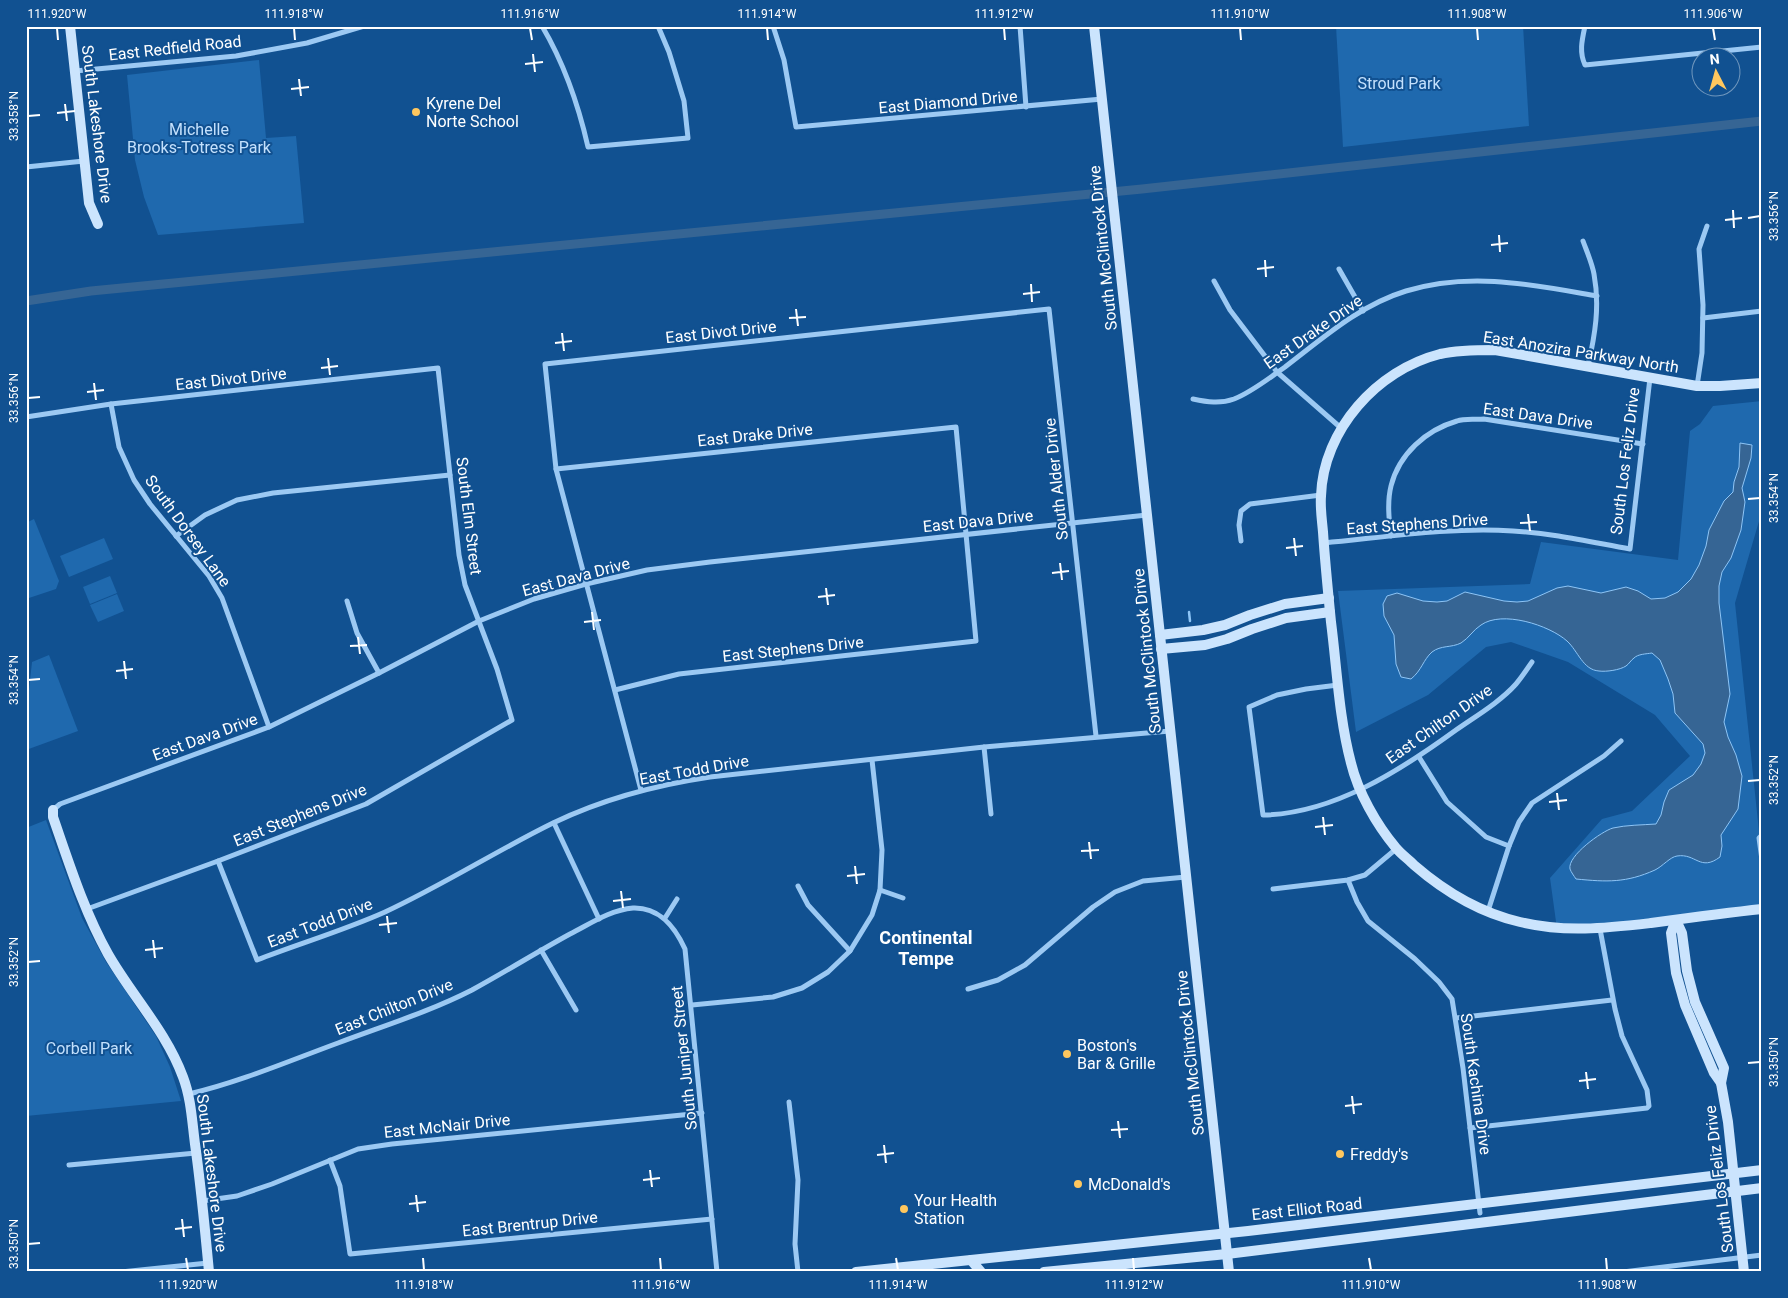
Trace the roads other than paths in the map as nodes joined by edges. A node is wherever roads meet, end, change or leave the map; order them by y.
1 (70, 26) edge
2 (364, 26) edge
3 (542, 26) edge
4 (658, 26) edge
5 (773, 26) edge
6 (1020, 26) edge
7 (1094, 26) edge
8 (1585, 26) edge
9 (1762, 47) edge
10 (75, 71) junction
11 (1102, 99) junction
12 (1026, 107) junction
13 (84, 161) junction
14 (26, 167) edge
15 (98, 224) dead end
16 (1707, 226) dead end
17 (1583, 241) dead end
18 (1340, 269) dead end
19 (1214, 281) dead end
20 (1597, 296) junction
21 (1049, 309) joint
22 (1363, 311) junction
23 (1762, 311) edge
24 (1703, 318) junction
25 (1588, 366) junction
26 (438, 368) joint
27 (1277, 372) junction
28 (1650, 378) junction
29 (1762, 383) edge
30 (1697, 386) junction
31 (1193, 399) dead end
32 (111, 404) junction
33 (26, 416) edge
34 (1341, 428) junction
35 (1643, 444) junction
36 (556, 469) junction
37 (450, 475) junction
38 (1321, 495) junction
39 (1147, 515) junction
40 (1074, 522) junction
41 (967, 535) junction
42 (176, 536) junction
43 (1391, 536) junction
44 (1241, 541) dead end
45 (1324, 543) junction
46 (1630, 548) joint
47 (586, 584) junction
48 (1329, 598) junction
49 (347, 601) dead end
50 (1330, 612) junction
51 (479, 621) junction
52 (1160, 635) junction
53 (1162, 649) junction
54 (1532, 662) dead end
55 (379, 673) junction
56 (1339, 685) junction
57 (615, 690) junction
58 (512, 720) joint
59 (269, 727) junction
60 (1170, 731) junction
61 (1096, 736) junction
62 (1620, 740) dead end
63 (984, 747) junction
64 (1419, 757) junction
65 (872, 760) junction
66 (1360, 788) junction
67 (641, 790) junction
68 (54, 810) joint
69 (991, 814) dead end
70 (554, 823) junction
71 (1762, 835) edge
72 (1509, 846) junction
73 (1396, 849) junction
74 (1762, 860) edge
75 (218, 861) junction
76 (1186, 877) junction
77 (1348, 880) junction
78 (798, 886) dead end
79 (1273, 889) dead end
80 (880, 890) junction
81 (904, 898) dead end
82 (677, 899) dead end
83 (87, 909) junction
84 (1762, 909) edge
85 (1488, 911) junction
86 (665, 918) junction
87 (599, 919) junction
88 (1676, 920) junction
89 (1600, 929) junction
90 (541, 950) junction
91 (850, 951) junction
92 (968, 989) dead end
93 (1612, 1000) junction
94 (692, 1005) junction
95 (576, 1010) dead end
96 (1456, 1018) junction
97 (189, 1094) junction
98 (788, 1102) dead end
99 (702, 1113) junction
100 (1470, 1128) junction
101 (196, 1153) junction
102 (330, 1160) junction
103 (69, 1165) dead end
104 (1762, 1170) edge
105 (1734, 1174) junction
106 (1762, 1188) edge
107 (1735, 1192) junction
108 (202, 1202) junction
109 (1480, 1209) junction
110 (712, 1219) junction
111 (1225, 1234) junction
112 (1227, 1254) junction
113 (1762, 1255) edge
114 (1742, 1256) junction
115 (972, 1260) junction
116 (209, 1268) edge
117 (1676, 1269) edge
118 (121, 1272) edge
119 (717, 1272) edge
120 (798, 1272) edge
121 (856, 1272) edge
122 (981, 1272) edge
123 (1044, 1272) edge
124 (1229, 1272) edge
125 (1623, 1272) edge
126 (1744, 1272) edge

1 - 10 main road, South Lakeshore Drive
2 - 10 street, East Redfield Road
3 - 4 street
5 - 12 street, East Diamond Drive
6 - 12 street
7 - 11 main road, South McClintock Drive
8 - 9 street
10 - 13 main road, South Lakeshore Drive
11 - 12 street, East Diamond Drive
11 - 39 main road, South McClintock Drive
13 - 14 street
13 - 15 main road, South Lakeshore Drive
16 - 24 street
17 - 20 street
18 - 22 street
19 - 27 street
20 - 22 street, East Drake Drive
20 - 25 street
21 - 36 street, East Divot Drive
21 - 40 street, South Alder Drive
22 - 27 street, East Drake Drive
23 - 24 street
24 - 30 street
25 - 28 main road, East Anozira Parkway North
25 - 34 main road, East Anozira Parkway North
26 - 32 street, East Divot Drive
26 - 37 street, South Elm Street
27 - 31 street, East Drake Drive
27 - 34 street
28 - 30 main road, East Anozira Parkway North
28 - 35 street, South Los Feliz Drive
29 - 30 main road, East Anozira Parkway North
32 - 33 street, East Divot Drive
32 - 42 street, South Dorsey Lane
34 - 38 main road, East Anozira Parkway North
35 - 43 street, East Dava Drive
35 - 46 street, South Los Feliz Drive
36 - 41 street, East Drake Drive
36 - 47 street
37 - 42 street
37 - 51 street, South Elm Street
38 - 44 street
38 - 45 main road, East Anozira Parkway North
39 - 40 street, East Dava Drive
39 - 52 main road, South McClintock Drive
40 - 41 street, East Dava Drive
40 - 61 street, South Alder Drive
41 - 47 street, East Dava Drive
41 - 57 street, East Stephens Drive
42 - 59 street, South Dorsey Lane
43 - 45 street, East Stephens Drive
43 - 46 street, East Stephens Drive
45 - 48 main road, East Anozira Parkway North
47 - 51 street, East Dava Drive
47 - 57 street
48 - 50 main road, East Anozira Parkway North
48 - 52 main road
49 - 55 street
50 - 53 main road
50 - 56 main road, East Anozira Parkway North
51 - 55 street, East Dava Drive
51 - 58 street, South Elm Street
52 - 53 main road, South McClintock Drive
53 - 60 main road, South McClintock Drive
54 - 64 street, East Chilton Drive
55 - 59 street, East Dava Drive
56 - 66 main road, East Anozira Parkway North
56 - 66 street, East Chilton Drive
57 - 67 street
58 - 75 street, East Stephens Drive
59 - 68 street, East Dava Drive
60 - 61 street, East Todd Drive
60 - 76 main road, South McClintock Drive
61 - 63 street, East Todd Drive
62 - 72 street
63 - 65 street, East Todd Drive
63 - 69 street
64 - 66 street, East Chilton Drive
64 - 72 street
65 - 67 street, East Todd Drive
65 - 80 street
66 - 73 main road, East Anozira Parkway North
67 - 70 street, East Todd Drive
68 - 83 main road, South Lakeshore Drive
70 - 75 street, East Todd Drive
70 - 87 street
71 - 74 street
72 - 85 street
73 - 77 street
73 - 85 main road, East Anozira Parkway North
75 - 83 street, East Stephens Drive
76 - 92 street
76 - 111 main road, South McClintock Drive
77 - 79 street
77 - 96 street, South Kachina Drive
78 - 91 street
80 - 81 street
80 - 91 street
82 - 86 street
83 - 97 main road, South Lakeshore Drive
84 - 88 main road, East Anozira Parkway North
85 - 89 main road, East Anozira Parkway North
86 - 87 street
86 - 94 street, South Juniper Street
87 - 90 street, East Chilton Drive
88 - 89 main road, East Anozira Parkway North
88 - 105 main road, South Los Feliz Drive
89 - 93 street
90 - 95 street
90 - 97 street, East Chilton Drive
91 - 94 street
93 - 96 street
93 - 100 street
94 - 99 street, South Juniper Street
96 - 100 street, South Kachina Drive
97 - 101 main road, South Lakeshore Drive
98 - 120 street
99 - 102 street, East McNair Drive
99 - 110 street, South Juniper Street
100 - 109 street, South Kachina Drive
101 - 103 street
101 - 108 main road, South Lakeshore Drive
102 - 108 street, East McNair Drive
102 - 110 street, East Brentrup Drive
104 - 105 main road, East Elliot Road
105 - 107 main road, South Los Feliz Drive
105 - 109 main road, East Elliot Road
106 - 107 main road
107 - 112 main road
107 - 114 main road, South Los Feliz Drive
108 - 116 main road, South Lakeshore Drive
109 - 111 main road, East Elliot Road
110 - 119 street, South Juniper Street
111 - 112 main road, South McClintock Drive
111 - 115 main road, East Elliot Road
112 - 123 main road
112 - 124 main road, South McClintock Drive
113 - 114 street
114 - 117 street
114 - 126 main road, South Los Feliz Drive
115 - 121 main road, East Elliot Road
115 - 122 main road
116 - 118 street
117 - 125 street

